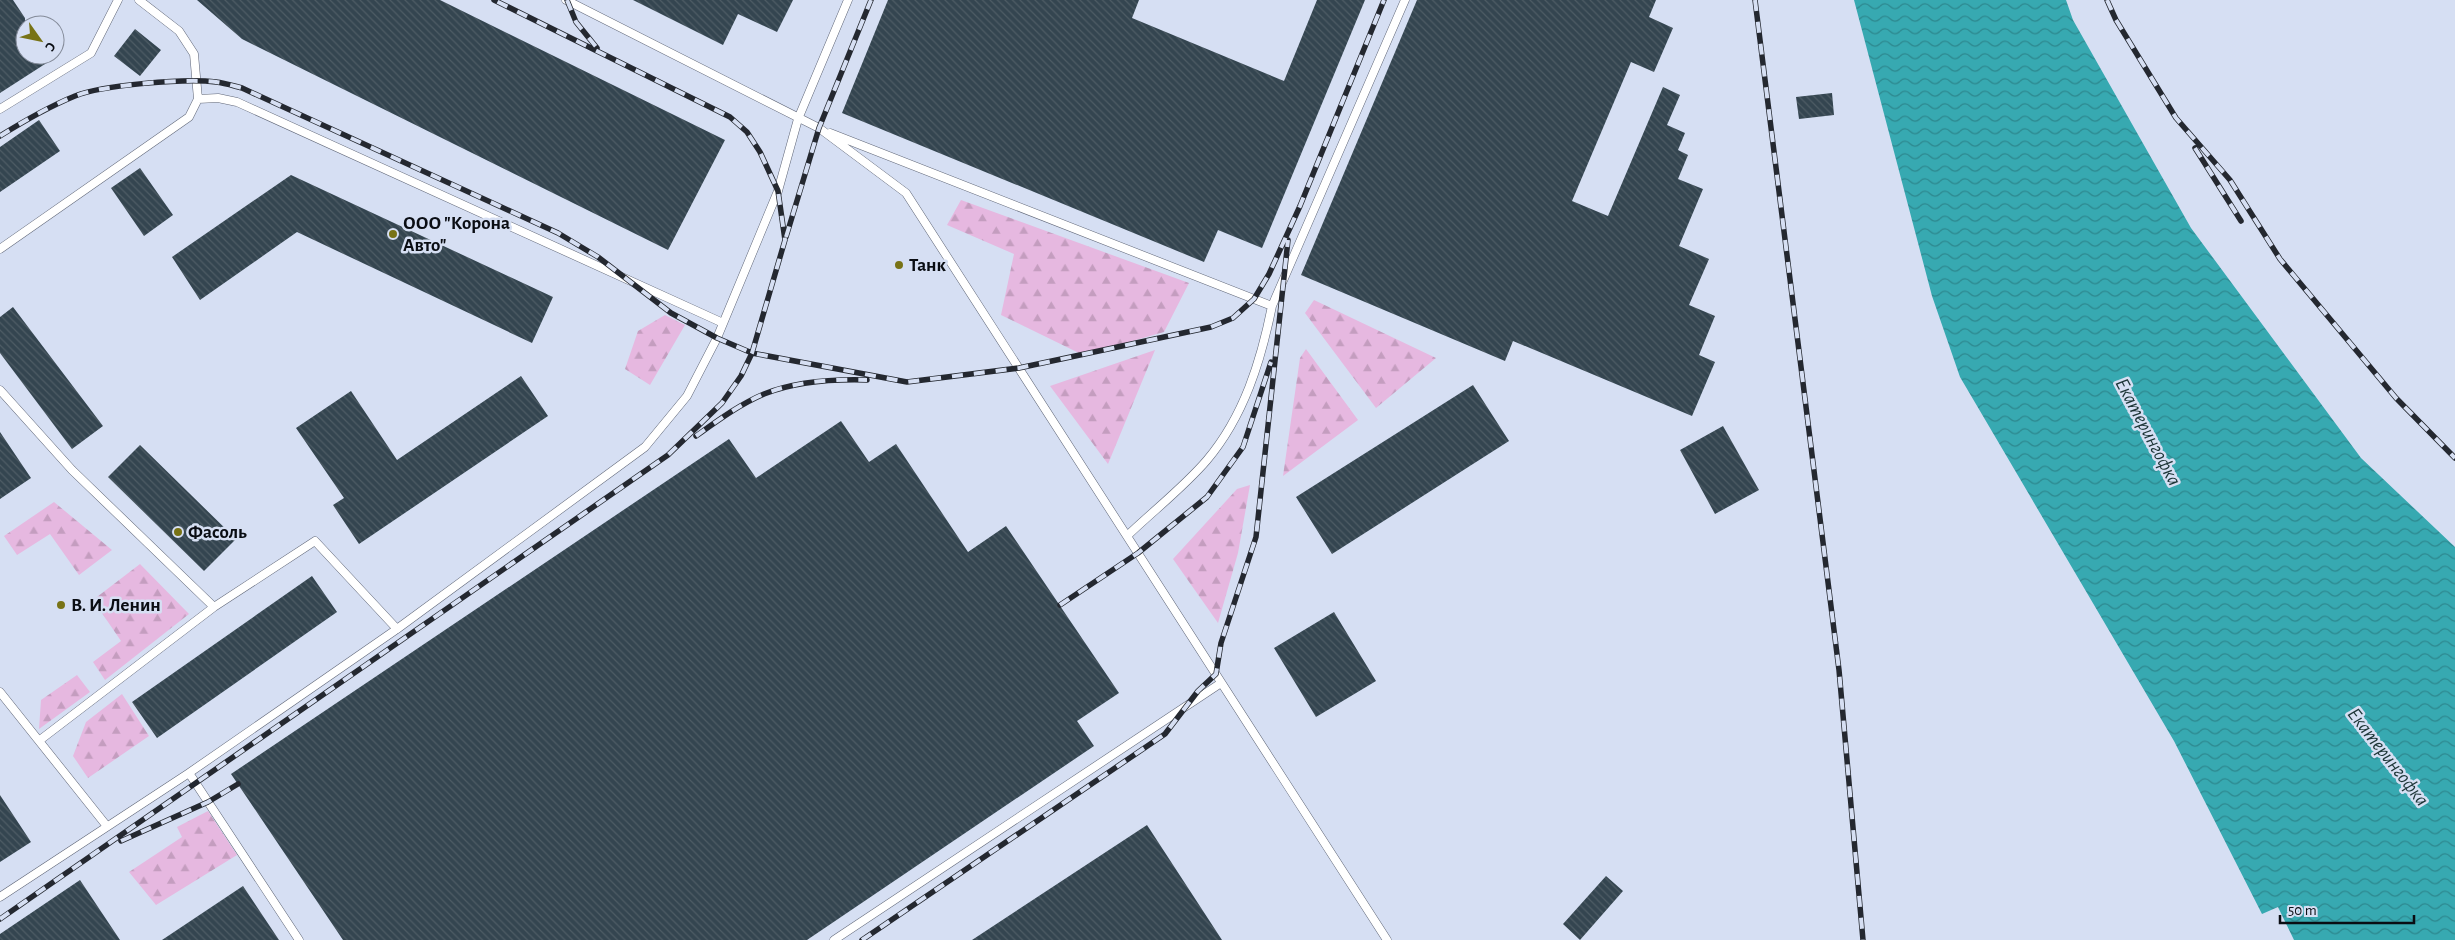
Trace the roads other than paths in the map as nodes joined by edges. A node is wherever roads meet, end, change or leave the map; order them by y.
1 (118, 0) edge
2 (139, 0) edge
3 (566, 0) edge
4 (848, 0) edge
5 (1405, 0) edge
6 (198, 99) junction
7 (0, 109) edge
8 (798, 119) junction
9 (819, 128) junction
10 (0, 249) edge
11 (1272, 306) junction
12 (723, 323) junction
13 (0, 390) edge
14 (1127, 536) junction
15 (214, 607) junction
16 (397, 629) junction
17 (1221, 683) junction
18 (0, 692) edge
19 (40, 740) junction
20 (189, 773) junction
21 (106, 825) junction
22 (0, 897) edge
23 (299, 940) edge
24 (834, 940) edge
25 (1386, 940) edge

1 - 7 lane
2 - 6 lane
3 - 8 lane
4 - 8 lane
5 - 11 lane
6 - 10 lane
6 - 12 lane
8 - 9 lane
8 - 12 lane
9 - 11 lane
9 - 14 lane
11 - 14 lane
12 - 16 lane
13 - 15 lane
14 - 17 lane
15 - 16 lane
15 - 19 lane
16 - 20 lane
17 - 24 lane
17 - 25 lane
18 - 19 lane
19 - 21 lane
20 - 21 lane
20 - 23 lane
21 - 22 lane

